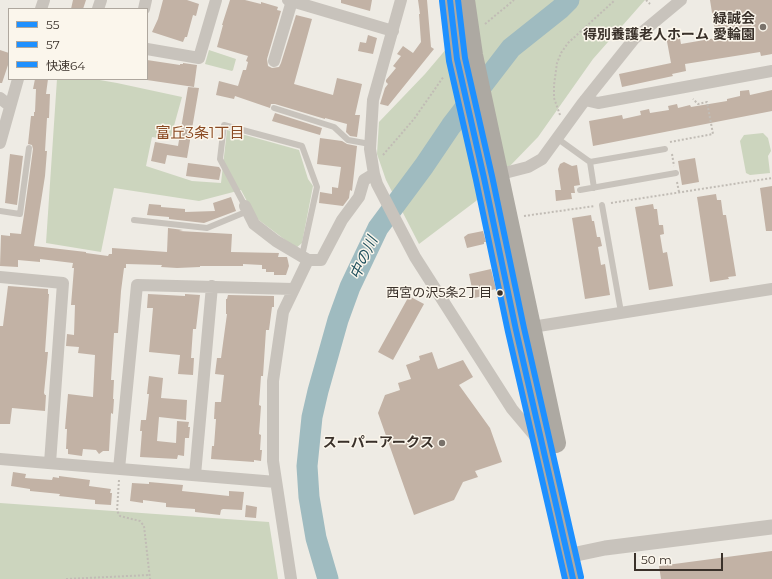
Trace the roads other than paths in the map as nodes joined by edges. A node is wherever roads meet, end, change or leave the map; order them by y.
1 (216, 0) edge
2 (401, 0) edge
3 (450, 0) edge
4 (465, 0) edge
5 (681, 0) edge
6 (290, 1) edge
7 (393, 31) junction
8 (148, 49) edge
9 (274, 60) dead end
10 (459, 62) junction
11 (772, 71) edge
12 (18, 80) edge
13 (0, 98) edge
14 (584, 100) junction
15 (10, 106) junction
16 (274, 108) dead end
17 (558, 139) junction
18 (0, 143) edge
19 (370, 144) junction
20 (29, 148) dead end
21 (665, 149) dead end
22 (590, 162) junction
23 (676, 173) road end
24 (492, 176) junction
25 (375, 179) junction
26 (594, 188) junction
27 (580, 190) dead end
28 (602, 205) road end
29 (246, 209) junction
30 (0, 211) edge
31 (134, 220) dead end
32 (305, 258) junction
33 (0, 277) edge
34 (212, 286) junction
35 (293, 289) junction
36 (772, 289) edge
37 (621, 312) junction
38 (532, 327) junction
39 (544, 450) junction
40 (0, 459) edge
41 (50, 463) junction
42 (119, 474) junction
43 (194, 475) junction
44 (276, 482) junction
45 (772, 527) edge
46 (574, 555) junction
47 (291, 579) edge
48 (573, 579) edge
49 (587, 579) edge

1 - 8 street
2 - 7 street
3 - 10 highway
4 - 10 highway
5 - 14 street
6 - 7 street
6 - 9 street
7 - 19 street
10 - 24 highway
11 - 14 street
12 - 15 street
13 - 15 street
14 - 17 street
15 - 18 street
16 - 19 lane
17 - 22 lane
17 - 24 street
19 - 25 street
20 - 30 lane
21 - 22 lane
22 - 26 lane
23 - 26 lane
24 - 38 highway
24 - 39 highway
25 - 32 street
25 - 39 street
26 - 27 lane
28 - 37 lane
29 - 31 lane
29 - 32 street
29 - 32 lane
32 - 35 street
33 - 41 street
34 - 35 street
34 - 42 street
34 - 43 street
35 - 44 street
36 - 37 street
37 - 38 street
38 - 46 highway
39 - 46 highway
40 - 41 street
41 - 42 street
42 - 43 street
43 - 44 street
44 - 47 street
45 - 46 street
46 - 48 highway
46 - 49 highway

